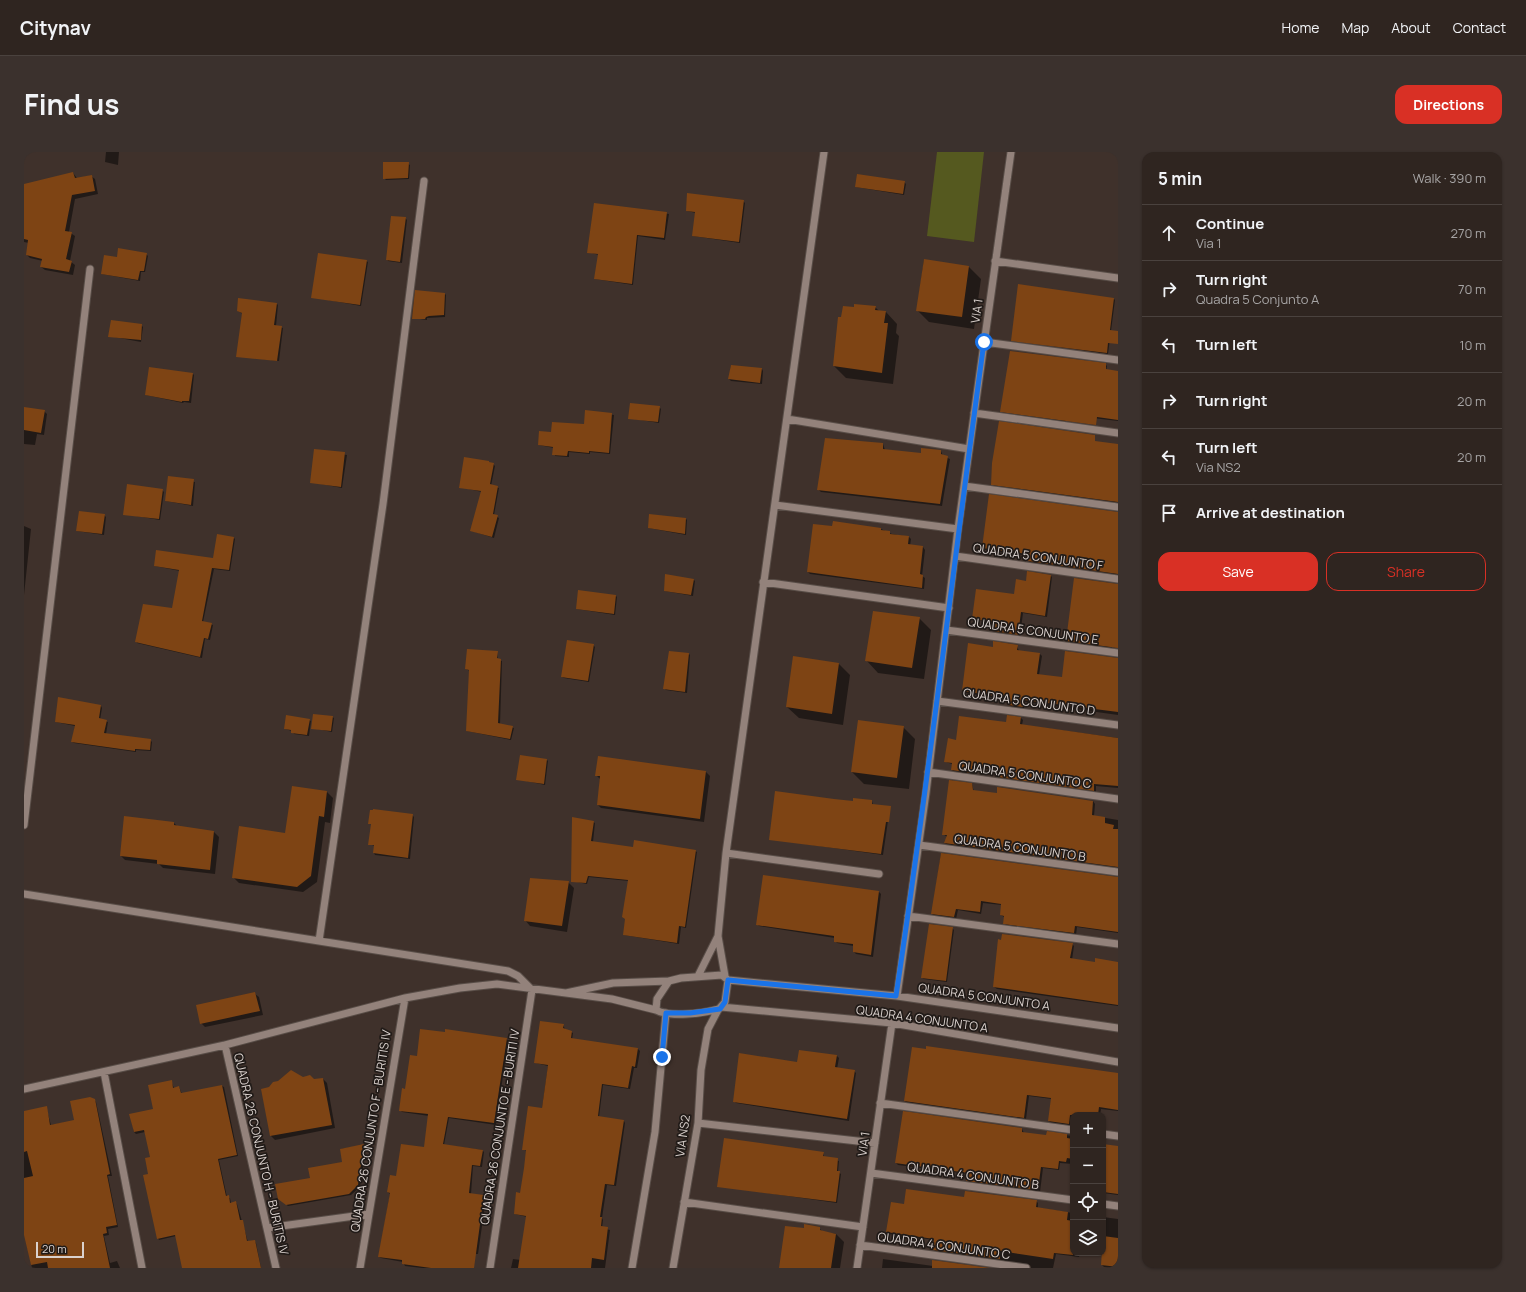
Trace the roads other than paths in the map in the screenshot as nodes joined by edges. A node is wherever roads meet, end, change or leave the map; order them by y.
1 (824, 152) edge
2 (1011, 152) edge
3 (424, 181) dead end
4 (995, 261) junction
5 (90, 269) dead end
6 (1118, 278) edge
7 (984, 342) junction
8 (1118, 360) edge
9 (974, 413) junction
10 (787, 419) junction
11 (1118, 433) edge
12 (969, 448) junction
13 (964, 486) junction
14 (774, 505) junction
15 (1118, 507) edge
16 (958, 529) junction
17 (955, 556) junction
18 (1118, 579) edge
19 (763, 582) junction
20 (949, 608) junction
21 (946, 630) junction
22 (1118, 653) edge
23 (937, 701) junction
24 (1118, 725) edge
25 (928, 772) junction
26 (1118, 799) edge
27 (24, 826) edge
28 (919, 845) junction
29 (726, 853) junction
30 (1118, 872) edge
31 (879, 874) dead end
32 (24, 894) edge
33 (908, 916) junction
34 (718, 936) junction
35 (319, 941) junction
36 (1118, 944) edge
37 (698, 976) junction
38 (727, 978) junction
39 (669, 981) junction
40 (532, 990) junction
41 (560, 994) junction
42 (896, 996) junction
43 (405, 998) junction
44 (719, 1008) junction
45 (656, 1010) junction
46 (666, 1013) junction
47 (892, 1024) junction
48 (1118, 1028) edge
49 (225, 1045) junction
50 (1118, 1062) edge
51 (104, 1072) junction
52 (24, 1089) edge
53 (880, 1103) junction
54 (698, 1123) junction
55 (1070, 1130) edge
56 (1106, 1134) edge
57 (1118, 1136) edge
58 (875, 1143) junction
59 (871, 1173) junction
60 (1070, 1200) edge
61 (684, 1202) junction
62 (1106, 1204) edge
63 (1118, 1206) edge
64 (369, 1214) junction
65 (863, 1227) junction
66 (267, 1228) junction
67 (860, 1245) junction
68 (142, 1268) edge
69 (276, 1268) edge
70 (360, 1268) edge
71 (490, 1268) edge
72 (632, 1268) edge
73 (673, 1268) edge
74 (857, 1268) edge
75 (1026, 1268) edge

1 - 10 street
2 - 4 street, VIA 1
3 - 35 street
4 - 6 street
4 - 7 street, VIA 1
5 - 27 street
7 - 8 street
7 - 9 street, VIA 1
9 - 11 street
9 - 12 street, VIA 1
10 - 12 street
10 - 14 street
12 - 13 street, VIA 1
13 - 15 street
13 - 16 street, VIA 1
14 - 16 street
14 - 19 street
16 - 17 street, VIA 1
17 - 18 street, QUADRA 5 CONJUNTO F
17 - 20 street, VIA 1
19 - 20 street
19 - 29 street
20 - 21 street, VIA 1
21 - 22 street, QUADRA 5 CONJUNTO E
21 - 23 street, VIA 1
23 - 24 street, QUADRA 5 CONJUNTO D
23 - 25 street, VIA 1
25 - 26 street, QUADRA 5 CONJUNTO C
25 - 28 street, VIA 1
28 - 30 street, QUADRA 5 CONJUNTO B
28 - 33 street, VIA 1
29 - 31 street
29 - 34 street
32 - 35 street
33 - 36 street
33 - 42 street, VIA 1
34 - 37 street
34 - 38 street, VIA NS2
35 - 40 street
37 - 38 street, QUADRA 5 CONJUNTO A
37 - 39 street, QUADRA 5 CONJUNTO A
38 - 42 street, QUADRA 5 CONJUNTO A
38 - 44 street, VIA NS2
39 - 41 street, QUADRA 5 CONJUNTO A
39 - 45 street
40 - 41 street, QUADRA 4 CONJUNTO A
40 - 43 street, QUADRA 4 CONJUNTO A
40 - 71 street, QUADRA 26 CONJUNTO E - BURITI IV
41 - 45 street, QUADRA 4 CONJUNTO A
42 - 48 street, QUADRA 5 CONJUNTO A
43 - 49 street, QUADRA 4 CONJUNTO A
43 - 64 street, QUADRA 26 CONJUNTO F - BURITIS IV
44 - 46 street, QUADRA 4 CONJUNTO A
44 - 47 street, QUADRA 4 CONJUNTO A
44 - 54 street, VIA NS2
45 - 46 street, QUADRA 4 CONJUNTO A
46 - 72 street
47 - 50 street, QUADRA 4 CONJUNTO A
47 - 53 street, VIA 1
49 - 51 street, QUADRA 4 CONJUNTO A
49 - 66 street, QUADRA 26 CONJUNTO H - BURITIS IV
51 - 52 street, QUADRA 4 CONJUNTO A
51 - 68 street
53 - 55 street
53 - 58 street, VIA 1
54 - 58 street
54 - 61 street, VIA NS2
56 - 57 street
58 - 59 street, VIA 1
59 - 60 street, QUADRA 4 CONJUNTO B
59 - 65 street, VIA 1
61 - 65 street
61 - 73 street, VIA NS2
62 - 63 street
64 - 66 street
64 - 70 street, QUADRA 26 CONJUNTO F - BURITIS IV
65 - 67 street, VIA 1
66 - 69 street, QUADRA 26 CONJUNTO H - BURITIS IV
67 - 74 street, VIA 1
67 - 75 street, QUADRA 4 CONJUNTO C

